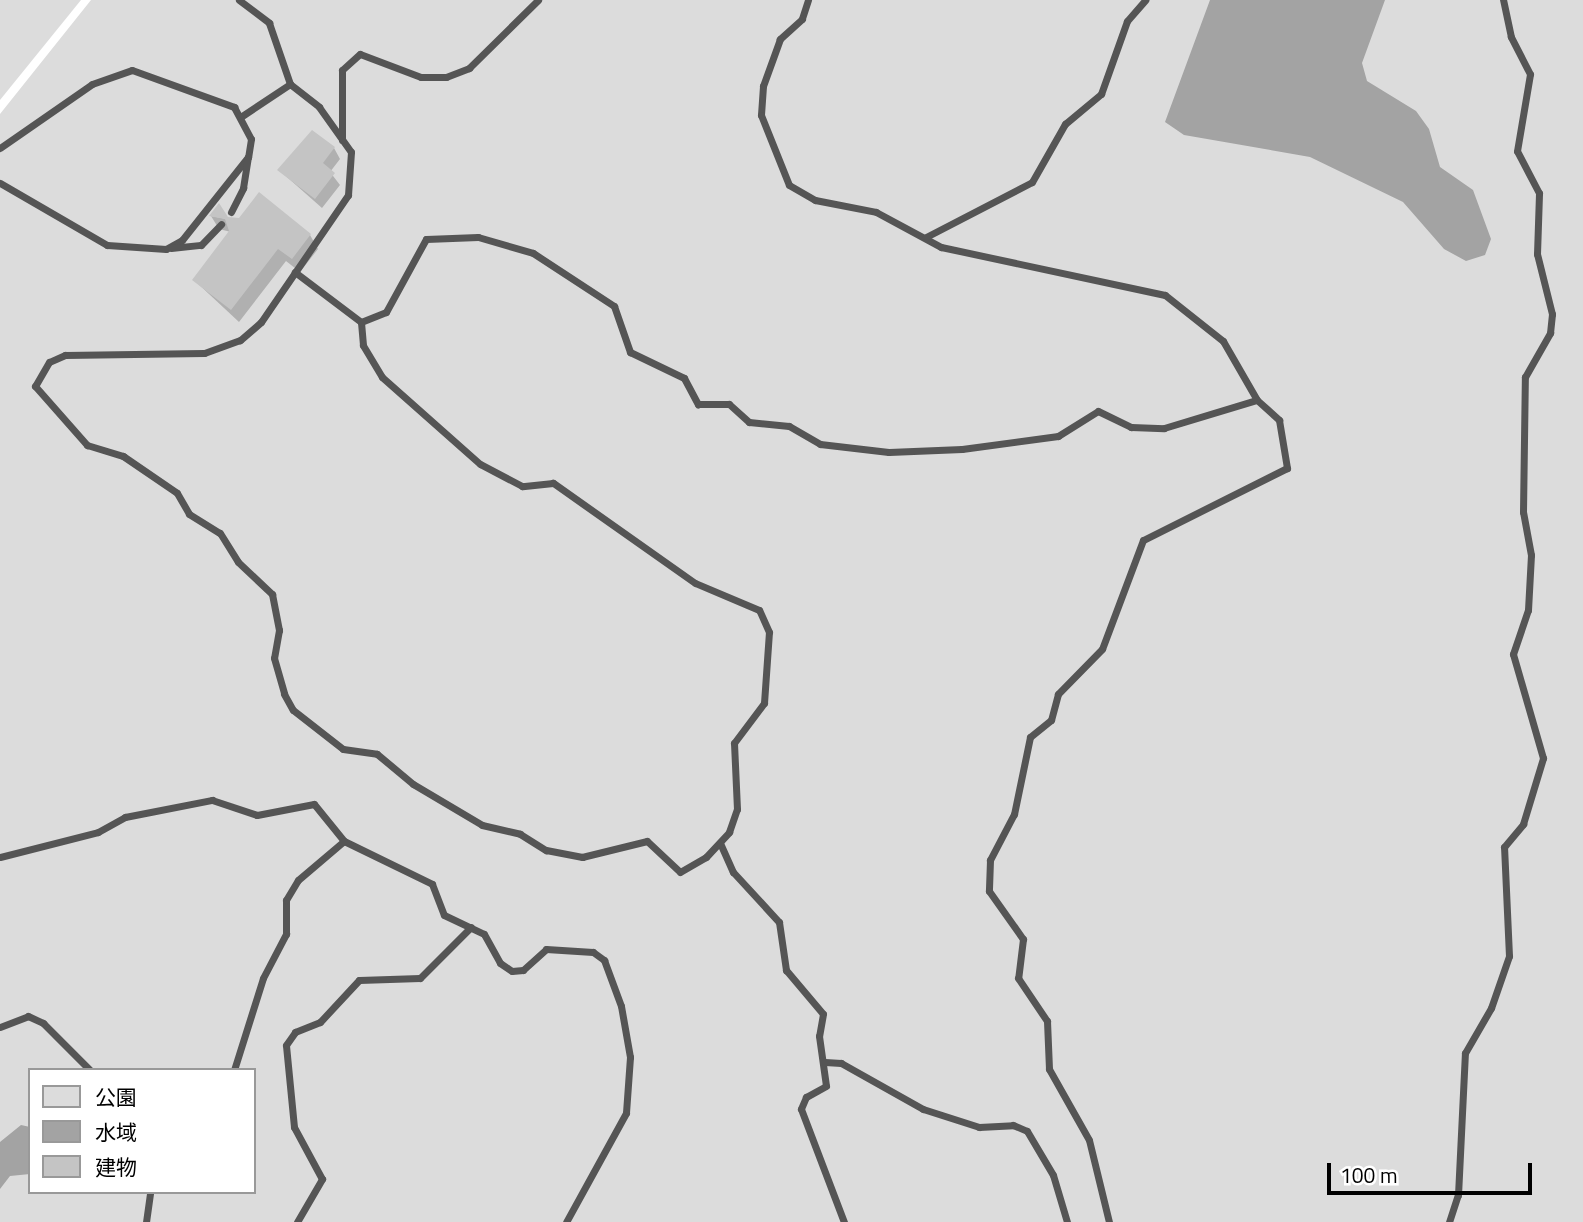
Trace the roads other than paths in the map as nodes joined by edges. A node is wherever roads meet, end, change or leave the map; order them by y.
1 (239, 0) edge
2 (538, 0) edge
3 (808, 0) edge
4 (1145, 0) edge
5 (1503, 0) edge
6 (290, 85) junction
7 (242, 116) junction
8 (342, 141) junction
9 (0, 148) edge
10 (248, 157) junction
11 (0, 183) edge
12 (231, 212) dead end
13 (221, 225) dead end
14 (926, 237) junction
15 (166, 249) junction
16 (295, 272) junction
17 (360, 323) junction
18 (1257, 400) junction
19 (344, 841) junction
20 (720, 843) junction
21 (0, 857) edge
22 (471, 928) junction
23 (0, 1027) edge
24 (825, 1062) junction
25 (88, 1068) edge
26 (235, 1068) edge
27 (150, 1194) edge
28 (146, 1222) edge
29 (297, 1222) edge
30 (566, 1222) edge
31 (844, 1222) edge
32 (1067, 1222) edge
33 (1110, 1222) edge
34 (1449, 1222) edge

1 - 6 lane
2 - 8 lane
3 - 14 lane
4 - 14 lane
5 - 34 lane
6 - 7 lane
6 - 8 lane
7 - 9 lane
7 - 10 lane
8 - 16 lane
10 - 12 lane
10 - 15 lane
11 - 15 lane
13 - 15 lane
14 - 18 lane
16 - 17 lane
16 - 20 lane
17 - 18 lane
17 - 20 lane
18 - 33 lane
19 - 21 lane
19 - 22 lane
19 - 26 lane
20 - 24 lane
22 - 29 lane
22 - 30 lane
23 - 25 lane
24 - 31 lane
24 - 32 lane
27 - 28 lane

